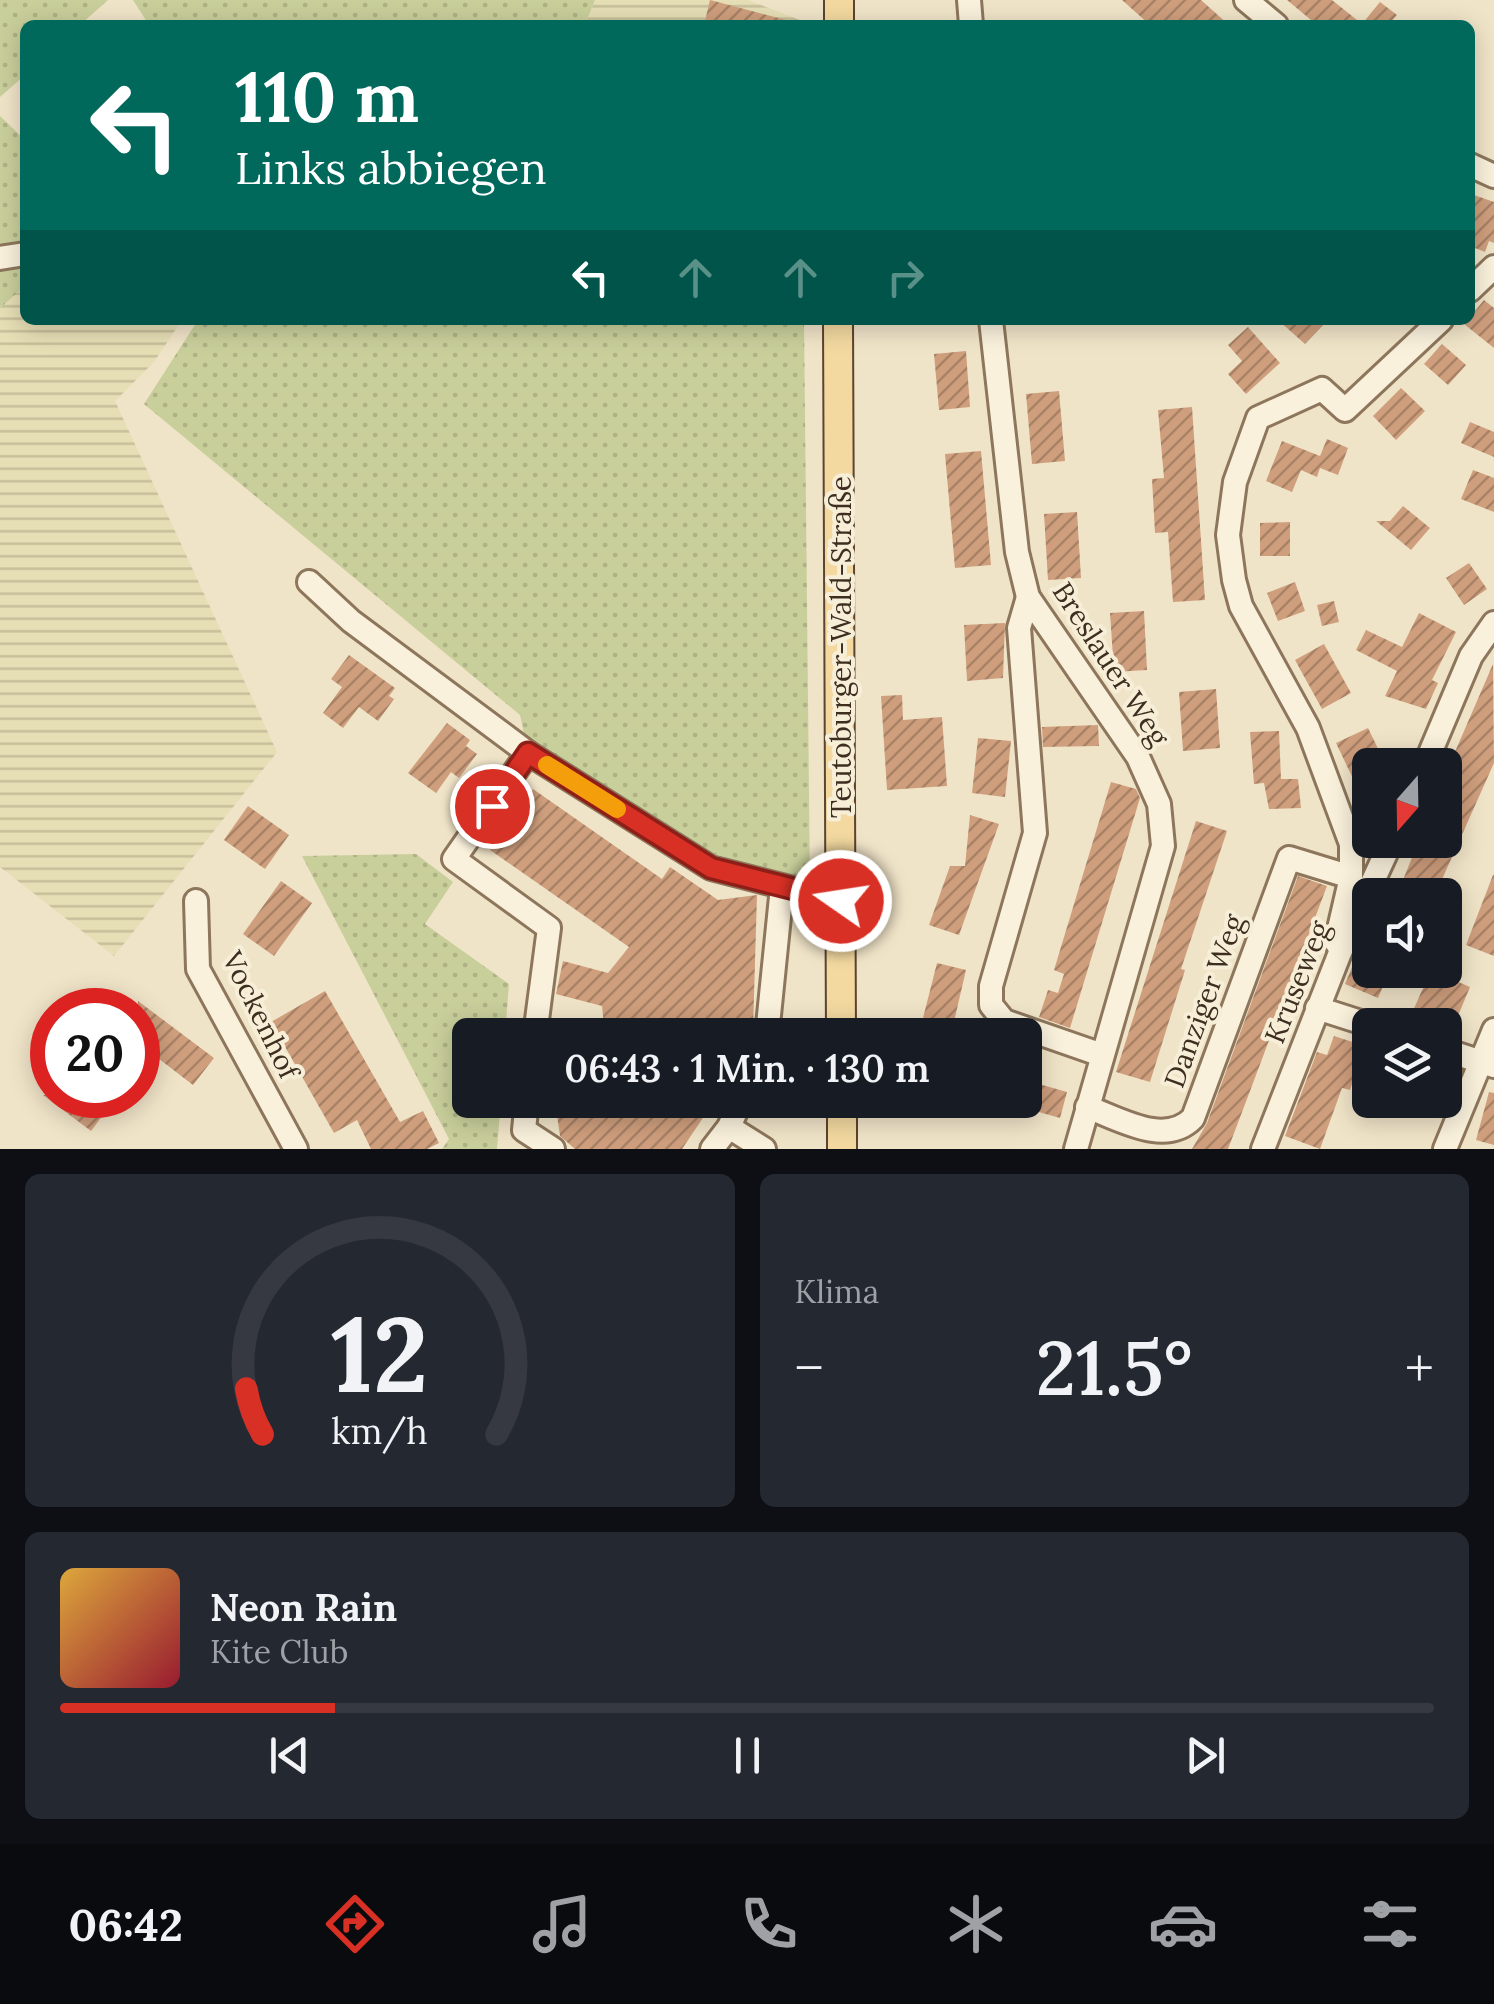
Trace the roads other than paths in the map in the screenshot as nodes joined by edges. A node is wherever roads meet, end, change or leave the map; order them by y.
1 (1246, 0) edge
2 (1270, 20) edge
3 (1494, 267) edge
4 (1475, 285) edge
5 (838, 325) edge
6 (992, 325) edge
7 (1436, 325) edge
8 (309, 582) dead end
9 (1028, 597) junction
10 (1494, 622) edge
11 (1431, 748) edge
12 (528, 753) junction
13 (1384, 858) edge
14 (1351, 877) junction
15 (782, 887) junction
16 (196, 901) dead end
17 (841, 901) junction
18 (1341, 950) junction
19 (1317, 1008) junction
20 (537, 1018) edge
21 (768, 1018) edge
22 (842, 1018) edge
23 (1352, 1019) edge
24 (1494, 1030) edge
25 (1102, 1055) junction
26 (1462, 1056) edge
27 (1487, 1064) edge
28 (1087, 1108) junction
29 (525, 1118) edge
30 (733, 1118) edge
31 (842, 1118) edge
32 (729, 1127) junction
33 (296, 1149) edge
34 (553, 1149) edge
35 (712, 1149) edge
36 (764, 1149) edge
37 (842, 1149) edge
38 (1076, 1149) edge
39 (1263, 1149) edge
40 (1445, 1149) edge

1 - 2 street
3 - 4 street
5 - 17 main road, Teutoburger-Wald-Straße
6 - 9 street, Breslauer Weg
7 - 14 street
8 - 12 street
9 - 25 street, Breslauer Weg
9 - 25 street
10 - 11 street
12 - 15 street
12 - 20 street
13 - 18 street, Kruseweg
14 - 18 street
14 - 28 street, Danziger Weg
15 - 17 street
15 - 21 street
16 - 33 street, Vockenhof
17 - 22 main road, Teutoburger-Wald-Straße
18 - 19 street, Kruseweg
19 - 23 street
19 - 39 street, Kruseweg
24 - 27 street
25 - 28 street, Breslauer Weg
26 - 27 street
27 - 40 street
28 - 38 street, Breslauer Weg
29 - 34 street
30 - 32 street
31 - 37 main road
32 - 35 street
32 - 36 street

